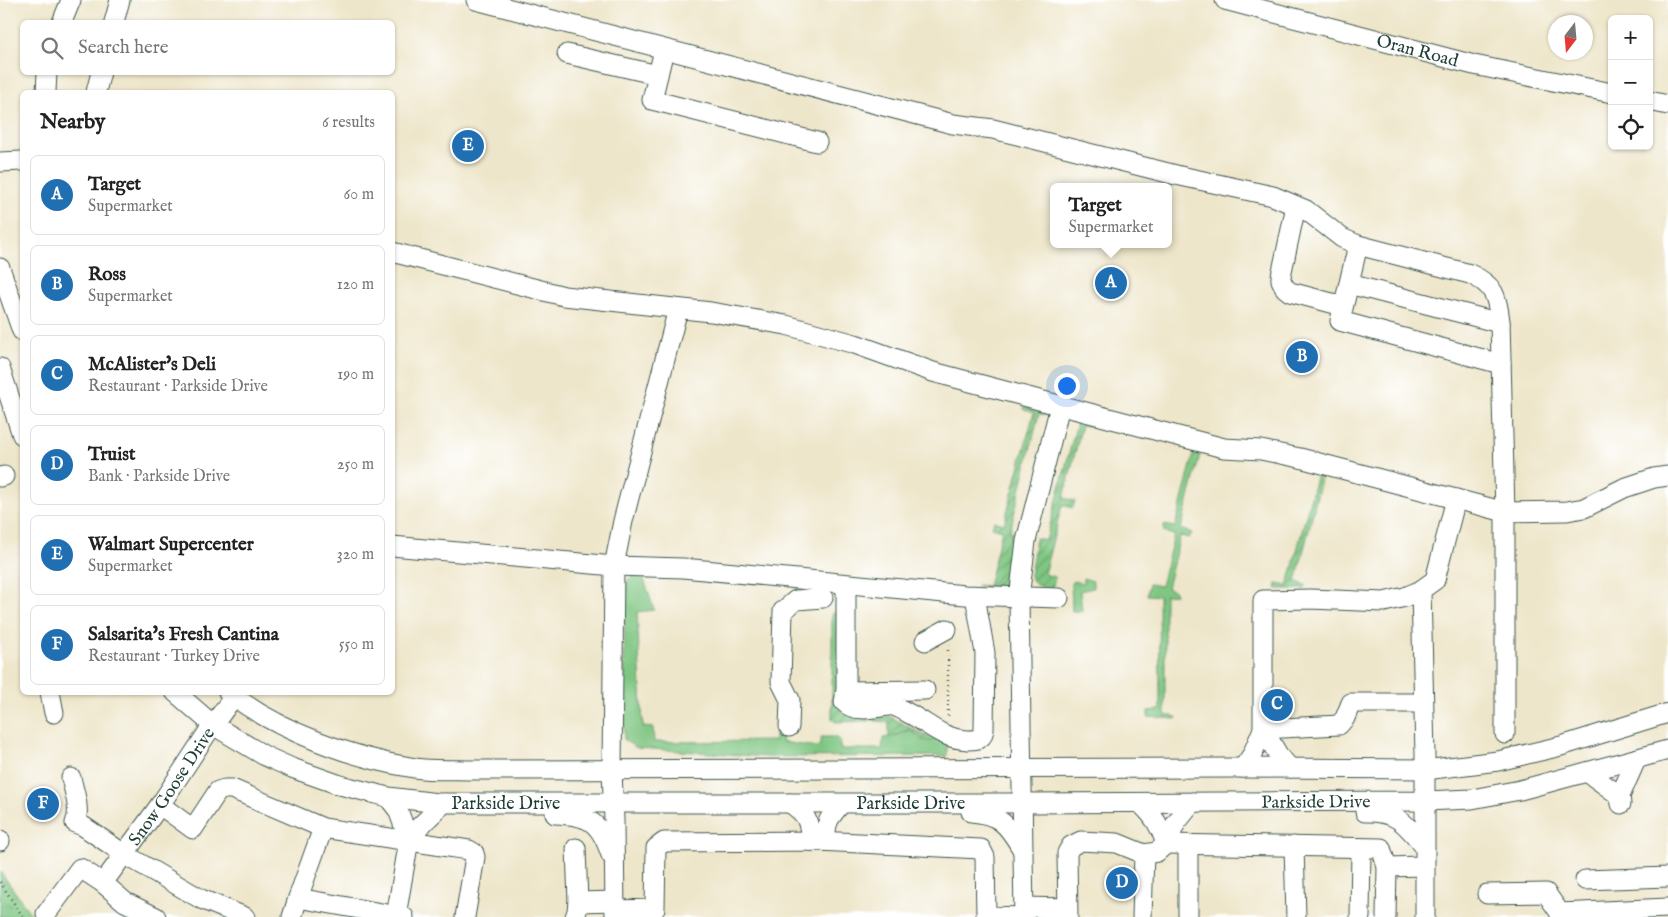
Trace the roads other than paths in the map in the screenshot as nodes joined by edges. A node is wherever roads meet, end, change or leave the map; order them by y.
1 (71, 0) edge
2 (120, 0) edge
3 (476, 0) edge
4 (1225, 0) edge
5 (63, 20) edge
6 (115, 20) edge
7 (664, 50) junction
8 (567, 54) dead end
9 (658, 74) junction
10 (47, 75) edge
11 (100, 75) edge
12 (46, 90) edge
13 (96, 90) edge
14 (1608, 93) edge
15 (1653, 102) edge
16 (1668, 105) edge
17 (817, 142) dead end
18 (20, 161) edge
19 (0, 162) edge
20 (1296, 206) junction
21 (1358, 245) junction
22 (395, 253) edge
23 (0, 268) edge
24 (1349, 284) junction
25 (1344, 306) junction
26 (678, 308) junction
27 (1500, 323) junction
28 (20, 325) edge
29 (1502, 364) junction
30 (0, 368) edge
31 (1060, 406) junction
32 (20, 430) edge
33 (1668, 476) edge
34 (1456, 499) junction
35 (1505, 512) junction
36 (395, 546) edge
37 (614, 566) junction
38 (846, 584) junction
39 (1421, 590) junction
40 (975, 596) junction
41 (823, 598) dead end
42 (1019, 598) junction
43 (1059, 598) dead end
44 (948, 630) road end
45 (925, 641) dead end
46 (924, 690) dead end
47 (846, 691) junction
48 (51, 695) edge
49 (178, 695) edge
50 (232, 695) edge
51 (234, 695) edge
52 (1423, 703) junction
53 (54, 713) dead end
54 (1668, 713) edge
55 (213, 725) junction
56 (789, 727) dead end
57 (1264, 729) junction
58 (1506, 734) dead end
59 (1668, 750) edge
60 (1636, 760) junction
61 (1243, 768) junction
62 (1290, 768) junction
63 (1022, 769) junction
64 (1425, 769) junction
65 (612, 770) junction
66 (1587, 772) junction
67 (71, 778) dead end
68 (388, 797) junction
69 (1425, 801) junction
70 (1140, 802) junction
71 (1193, 802) junction
72 (1328, 802) junction
73 (444, 803) junction
74 (511, 803) junction
75 (613, 803) junction
76 (790, 803) junction
77 (933, 803) junction
78 (841, 804) junction
79 (1022, 804) junction
80 (160, 805) junction
81 (323, 828) junction
82 (409, 840) junction
83 (818, 841) junction
84 (1166, 844) junction
85 (1188, 845) junction
86 (1294, 846) junction
87 (1424, 846) junction
88 (576, 848) dead end
89 (1361, 848) junction
90 (1022, 850) junction
91 (124, 854) junction
92 (1144, 854) junction
93 (615, 865) junction
94 (1424, 866) junction
95 (1387, 867) junction
96 (1668, 877) edge
97 (1585, 880) dead end
98 (103, 884) junction
99 (1487, 894) dead end
100 (298, 898) junction
101 (1668, 908) edge
102 (576, 910) edge
103 (615, 910) edge
104 (1067, 912) edge
105 (656, 913) edge
106 (46, 914) dead end
107 (1024, 914) edge
108 (1560, 915) edge
109 (400, 916) edge
110 (156, 917) edge
111 (245, 917) edge
112 (292, 917) edge
113 (465, 917) edge
114 (985, 917) edge
115 (1142, 917) edge
116 (1188, 917) edge
117 (1296, 917) edge
118 (1360, 917) edge
119 (1386, 917) edge
120 (1424, 917) edge

1 - 5 street
2 - 6 street
3 - 7 street
4 - 14 street, Oran Road
7 - 9 street
7 - 20 street
8 - 9 street
9 - 17 street
10 - 12 street
11 - 13 street
15 - 16 street
18 - 19 street
20 - 21 street
20 - 25 street
21 - 24 street
21 - 27 street
22 - 26 street
23 - 28 street
24 - 25 street
24 - 27 street
25 - 29 street
26 - 31 street
26 - 37 street
27 - 29 street
29 - 35 street
30 - 32 street
31 - 34 street
31 - 42 street
33 - 35 street
34 - 35 street
34 - 39 street
35 - 58 street
36 - 37 street
37 - 38 street
37 - 65 street
38 - 40 street
38 - 47 street
39 - 52 street
39 - 57 street
40 - 42 street
40 - 47 street
41 - 56 street
42 - 43 street
42 - 63 street
44 - 45 street
46 - 47 street
48 - 53 street
49 - 55 street, Parkside Drive
50 - 55 street, Snow Goose Drive
51 - 65 street, Parkside Drive
52 - 57 street
52 - 64 street
54 - 64 street, Parkside Drive
55 - 68 street, Parkside Drive
55 - 80 street, Snow Goose Drive
57 - 61 street
57 - 62 street
59 - 60 street, Parkside Drive
60 - 66 street, Parkside Drive
60 - 66 street
61 - 62 street, Parkside Drive
61 - 63 street, Parkside Drive
62 - 64 street, Parkside Drive
63 - 65 street, Parkside Drive
63 - 79 street
64 - 69 street
65 - 75 street
66 - 69 street, Parkside Drive
67 - 91 street
68 - 73 street, Parkside Drive
68 - 82 street
69 - 72 street, Parkside Drive
69 - 87 street
70 - 71 street, Parkside Drive
70 - 79 street, Parkside Drive
70 - 84 street
71 - 72 street, Parkside Drive
71 - 84 street
72 - 87 street
73 - 74 street, Parkside Drive
73 - 82 street
74 - 75 street, Parkside Drive
74 - 93 street
75 - 76 street, Parkside Drive
75 - 93 street
76 - 78 street, Parkside Drive
76 - 83 street
77 - 78 street, Parkside Drive
77 - 79 street, Parkside Drive
77 - 90 street
78 - 83 street
79 - 90 street
80 - 81 street
80 - 91 street, Snow Goose Drive
81 - 82 street
81 - 100 street
82 - 109 street
82 - 113 street
83 - 105 street
83 - 114 street
84 - 85 street
84 - 92 street
85 - 86 street
85 - 116 street
86 - 89 street
86 - 117 street
87 - 94 street
88 - 102 street
89 - 95 street
89 - 118 street
90 - 107 street
91 - 98 street, Snow Goose Drive
91 - 111 street
92 - 104 street
92 - 115 street
93 - 103 street
94 - 95 street
94 - 120 street
95 - 119 street
96 - 97 street
98 - 106 street
98 - 110 street
99 - 108 street
100 - 109 street
100 - 112 street
101 - 108 street
102 - 103 street
103 - 105 street
104 - 107 street
107 - 114 street

